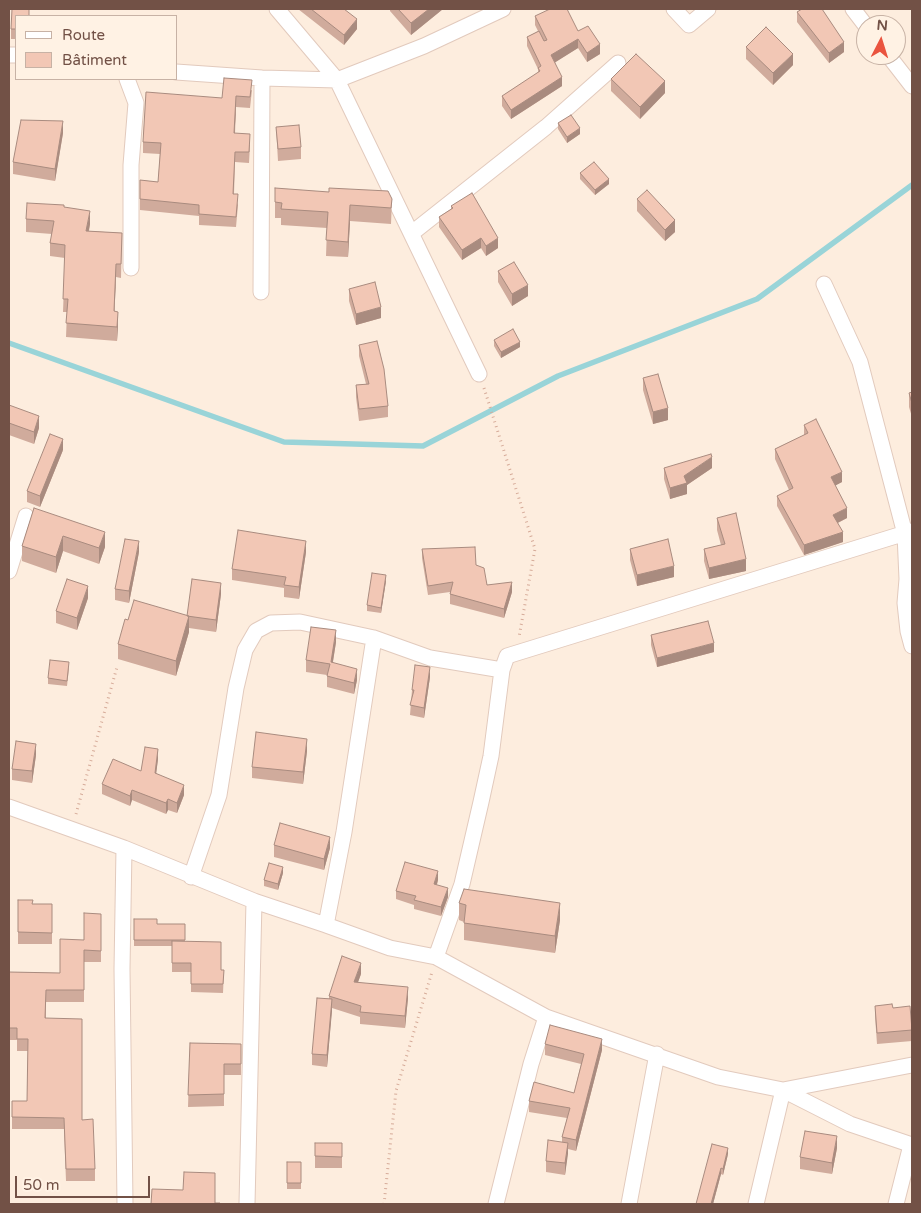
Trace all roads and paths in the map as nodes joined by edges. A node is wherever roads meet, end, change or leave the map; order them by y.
1 (277, 9) edge
2 (503, 9) edge
3 (674, 9) edge
4 (708, 9) edge
5 (618, 63) dead end
6 (896, 65) edge
7 (178, 72) edge
8 (262, 78) junction
9 (127, 80) edge
10 (337, 80) junction
11 (912, 86) edge
12 (412, 234) junction
13 (130, 268) dead end
14 (824, 284) dead end
15 (261, 292) dead end
16 (479, 374) joint
17 (26, 516) dead end
18 (909, 532) edge
19 (9, 571) edge
20 (374, 638) junction
21 (912, 646) edge
22 (516, 652) junction
23 (117, 667) dead end
24 (502, 670) junction
25 (9, 807) edge
26 (72, 829) junction
27 (124, 848) junction
28 (191, 877) junction
29 (254, 902) junction
30 (326, 925) junction
31 (436, 957) junction
32 (546, 1017) junction
33 (657, 1054) junction
34 (912, 1066) edge
35 (784, 1090) junction
36 (912, 1145) edge
37 (125, 1204) edge
38 (248, 1204) edge
39 (384, 1204) edge
40 (496, 1204) edge
41 (629, 1204) edge
42 (756, 1204) edge
43 (896, 1204) edge

1 - 10 street
2 - 10 street
3 - 4 street
5 - 12 street
6 - 11 street
7 - 8 street
8 - 10 street
8 - 15 street
9 - 13 street
10 - 12 street
12 - 16 street
14 - 18 street
16 - 22 path
17 - 19 street
18 - 21 street
18 - 22 street
20 - 24 street
20 - 28 street
20 - 30 street
22 - 24 street
23 - 26 path
24 - 31 street
25 - 26 street
26 - 27 street
27 - 28 street
27 - 37 street
28 - 29 street
29 - 30 street
29 - 38 street
30 - 31 street
31 - 32 street
31 - 39 path
32 - 33 street
32 - 40 street
33 - 35 street
33 - 41 street
34 - 35 street
35 - 36 street
35 - 42 street
36 - 43 street

